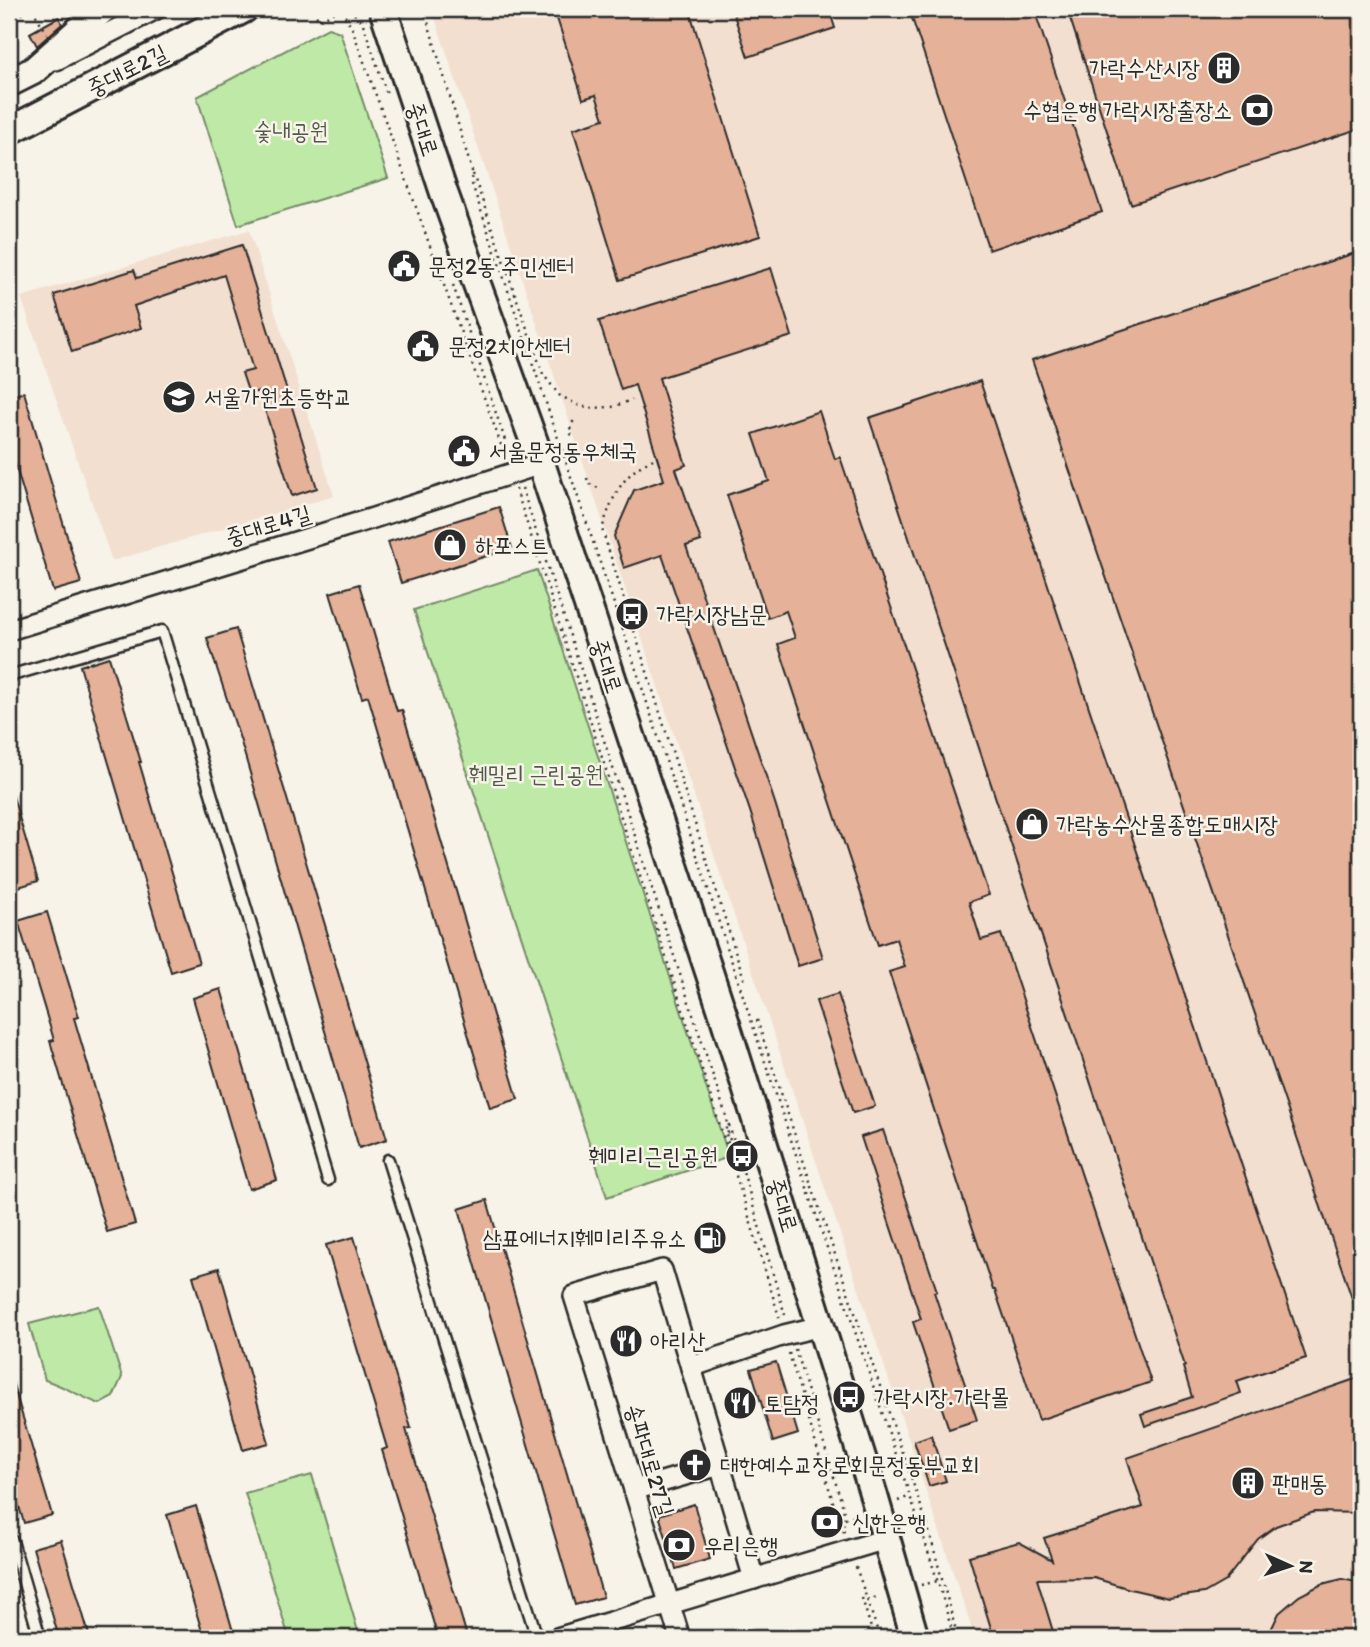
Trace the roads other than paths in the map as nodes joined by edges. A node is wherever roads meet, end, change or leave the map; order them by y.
1 (103, 9) edge
2 (156, 9) edge
3 (244, 9) edge
4 (383, 9) edge
5 (33, 71) junction
6 (9, 83) edge
7 (9, 131) edge
8 (541, 464) junction
9 (9, 630) edge
10 (9, 676) edge
11 (388, 1160) dead end
12 (328, 1181) dead end
13 (821, 1326) junction
14 (691, 1367) junction
15 (720, 1465) junction
16 (634, 1490) junction
17 (886, 1539) junction
18 (12, 1541) dead end
19 (754, 1579) junction
20 (669, 1604) junction
21 (40, 1638) edge
22 (537, 1638) edge
23 (557, 1638) edge
24 (680, 1638) edge
25 (915, 1638) edge

1 - 5 main road
2 - 5 street
3 - 7 main road, 중대로2길
4 - 8 main road, 중대로
5 - 6 main road
8 - 9 street, 중대로4길
8 - 13 main road, 중대로
10 - 12 lane
11 - 22 lane
13 - 14 street
13 - 17 main road, 중대로
14 - 15 street
14 - 16 street, 송파대로27길
15 - 16 street
15 - 19 street
16 - 20 street, 송파대로27길
17 - 19 street
17 - 25 main road, 중대로
18 - 21 lane
19 - 20 street
20 - 23 street
20 - 24 street, 송파대로27길

